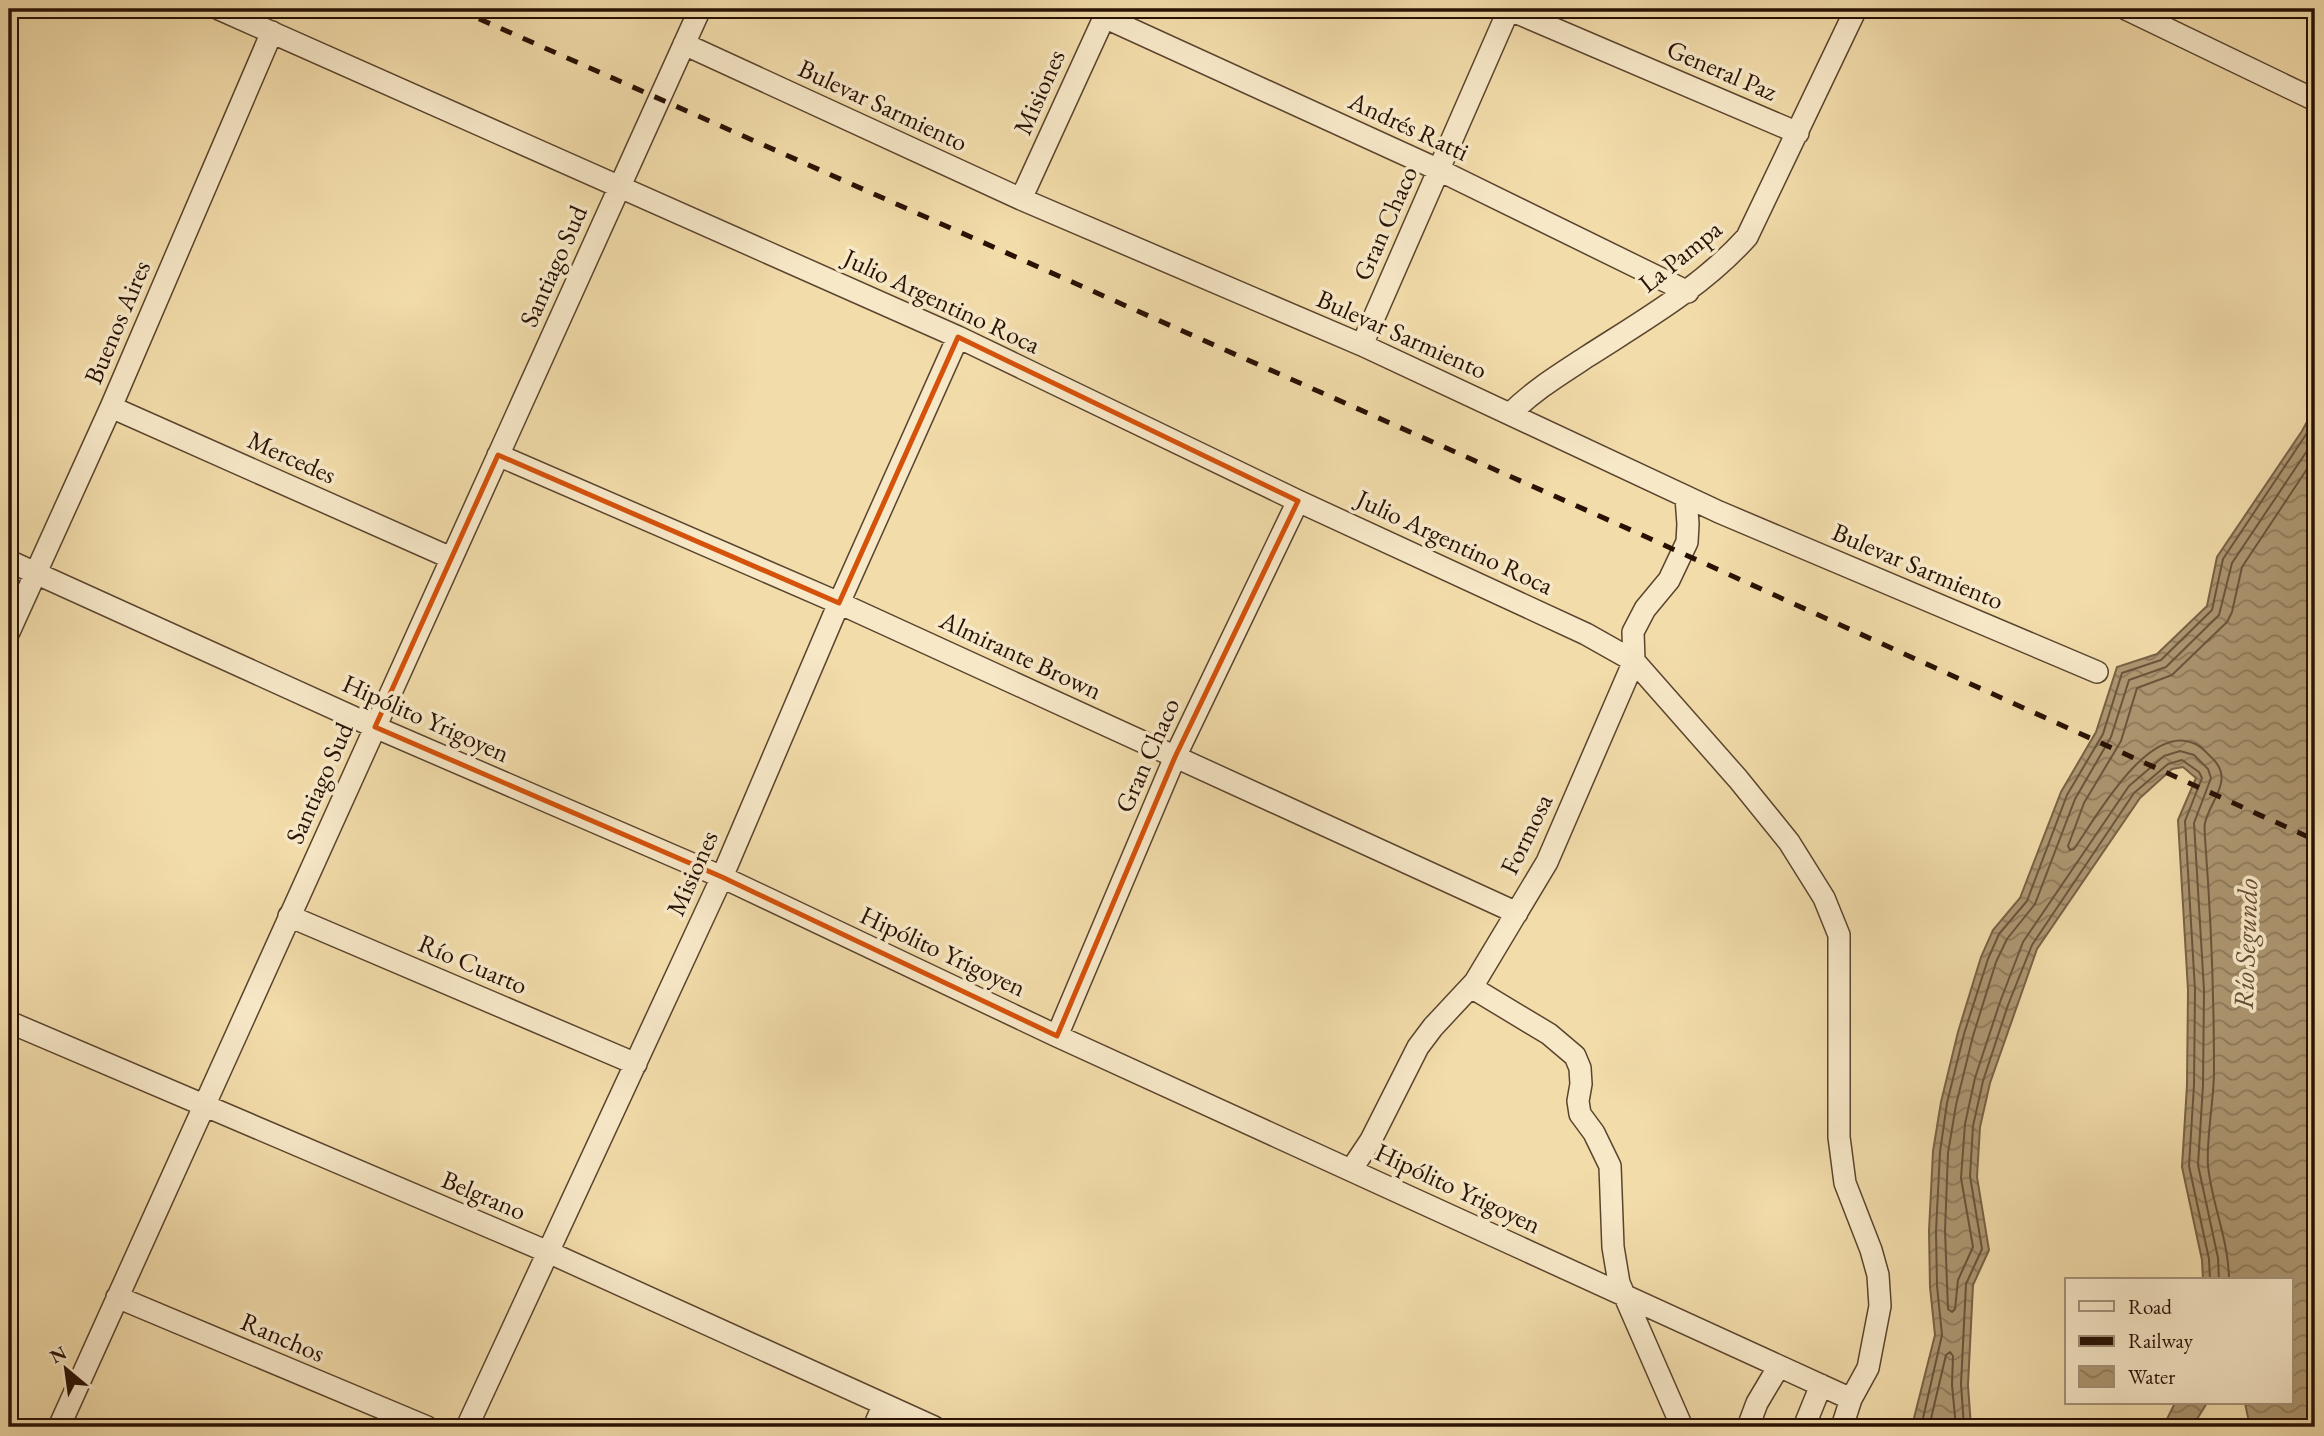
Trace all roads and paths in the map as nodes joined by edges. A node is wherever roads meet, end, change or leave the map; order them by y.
1 (219, 9) edge
2 (700, 9) edge
3 (1509, 9) edge
4 (1856, 9) edge
5 (2126, 9) edge
6 (1106, 13) edge
7 (272, 32) junction
8 (684, 44) junction
9 (2315, 100) edge
10 (1798, 133) junction
11 (1439, 170) junction
12 (620, 186) junction
13 (1021, 199) junction
14 (1688, 292) junction
15 (958, 337) junction
16 (1362, 345) junction
17 (111, 407) junction
18 (1510, 414) junction
19 (498, 455) junction
20 (1686, 497) junction
21 (1298, 501) junction
22 (451, 558) junction
23 (9, 561) edge
24 (35, 573) junction
25 (839, 603) junction
26 (9, 632) edge
27 (1634, 661) junction
28 (2097, 672) dead end
29 (375, 727) junction
30 (1175, 757) junction
31 (722, 877) junction
32 (1517, 913) junction
33 (289, 916) junction
34 (1471, 987) junction
35 (9, 1022) edge
36 (1057, 1036) junction
37 (635, 1064) junction
38 (204, 1107) junction
39 (1351, 1170) junction
40 (548, 1252) junction
41 (1624, 1294) junction
42 (117, 1297) junction
43 (1779, 1366) junction
44 (1821, 1385) junction
45 (1851, 1399) junction
46 (883, 1406) junction
47 (59, 1427) edge
48 (427, 1427) edge
49 (467, 1427) edge
50 (874, 1427) edge
51 (934, 1427) edge
52 (1682, 1427) edge
53 (1748, 1427) edge
54 (1804, 1427) edge
55 (1842, 1427) edge

1 - 7 street, Julio Argentino Roca
2 - 8 street, Santiago Sud
3 - 10 street, General Paz
3 - 11 street, Gran Chaco
4 - 10 street, La Pampa
5 - 9 street
6 - 11 street, Andrés Ratti
6 - 13 street, Misiones
7 - 12 street, Julio Argentino Roca
7 - 17 street, Buenos Aires
8 - 12 street, Santiago Sud
8 - 13 street, Bulevar Sarmiento
10 - 14 street, La Pampa
11 - 14 street, Andrés Ratti
11 - 16 street, Gran Chaco
12 - 15 street, Julio Argentino Roca
12 - 19 street, Santiago Sud
13 - 16 street, Bulevar Sarmiento
14 - 18 street, La Pampa
15 - 21 street, Julio Argentino Roca
15 - 25 street, Misiones
16 - 18 street, Bulevar Sarmiento
17 - 22 street, Mercedes
17 - 24 street, Buenos Aires
18 - 20 street, Bulevar Sarmiento
19 - 22 street, Santiago Sud
19 - 25 street, Almirante Brown
20 - 27 street, Formosa
20 - 28 street, Bulevar Sarmiento
21 - 27 street, Julio Argentino Roca
21 - 30 street, Gran Chaco
22 - 29 street, Santiago Sud
23 - 24 street, Hipólito Yrigoyen
24 - 26 street, Buenos Aires
24 - 29 street, Hipólito Yrigoyen
25 - 30 street, Almirante Brown
25 - 31 street, Misiones
27 - 32 street, Formosa
27 - 45 street, Julio Argentino Roca
29 - 31 street, Hipólito Yrigoyen
29 - 33 street, Santiago Sud
30 - 32 street, Almirante Brown
30 - 36 street, Gran Chaco
31 - 36 street, Hipólito Yrigoyen
31 - 37 street, Misiones
32 - 34 street, Formosa
33 - 37 street, Río Cuarto
33 - 38 street, Santiago Sud
34 - 39 street, Formosa
34 - 41 street
35 - 38 street, Belgrano
36 - 39 street, Hipólito Yrigoyen
37 - 40 street, Misiones
38 - 40 street, Belgrano
38 - 42 street, Santiago Sud
39 - 41 street, Hipólito Yrigoyen
40 - 46 street, Belgrano
40 - 49 street, Misiones
41 - 43 street, Hipólito Yrigoyen
41 - 52 street
42 - 47 street, Santiago Sud
42 - 48 street, Ranchos
43 - 44 street, Hipólito Yrigoyen
43 - 53 street
44 - 45 street, Hipólito Yrigoyen
44 - 54 street
45 - 55 street, Julio Argentino Roca
46 - 50 street
46 - 51 street, Belgrano

